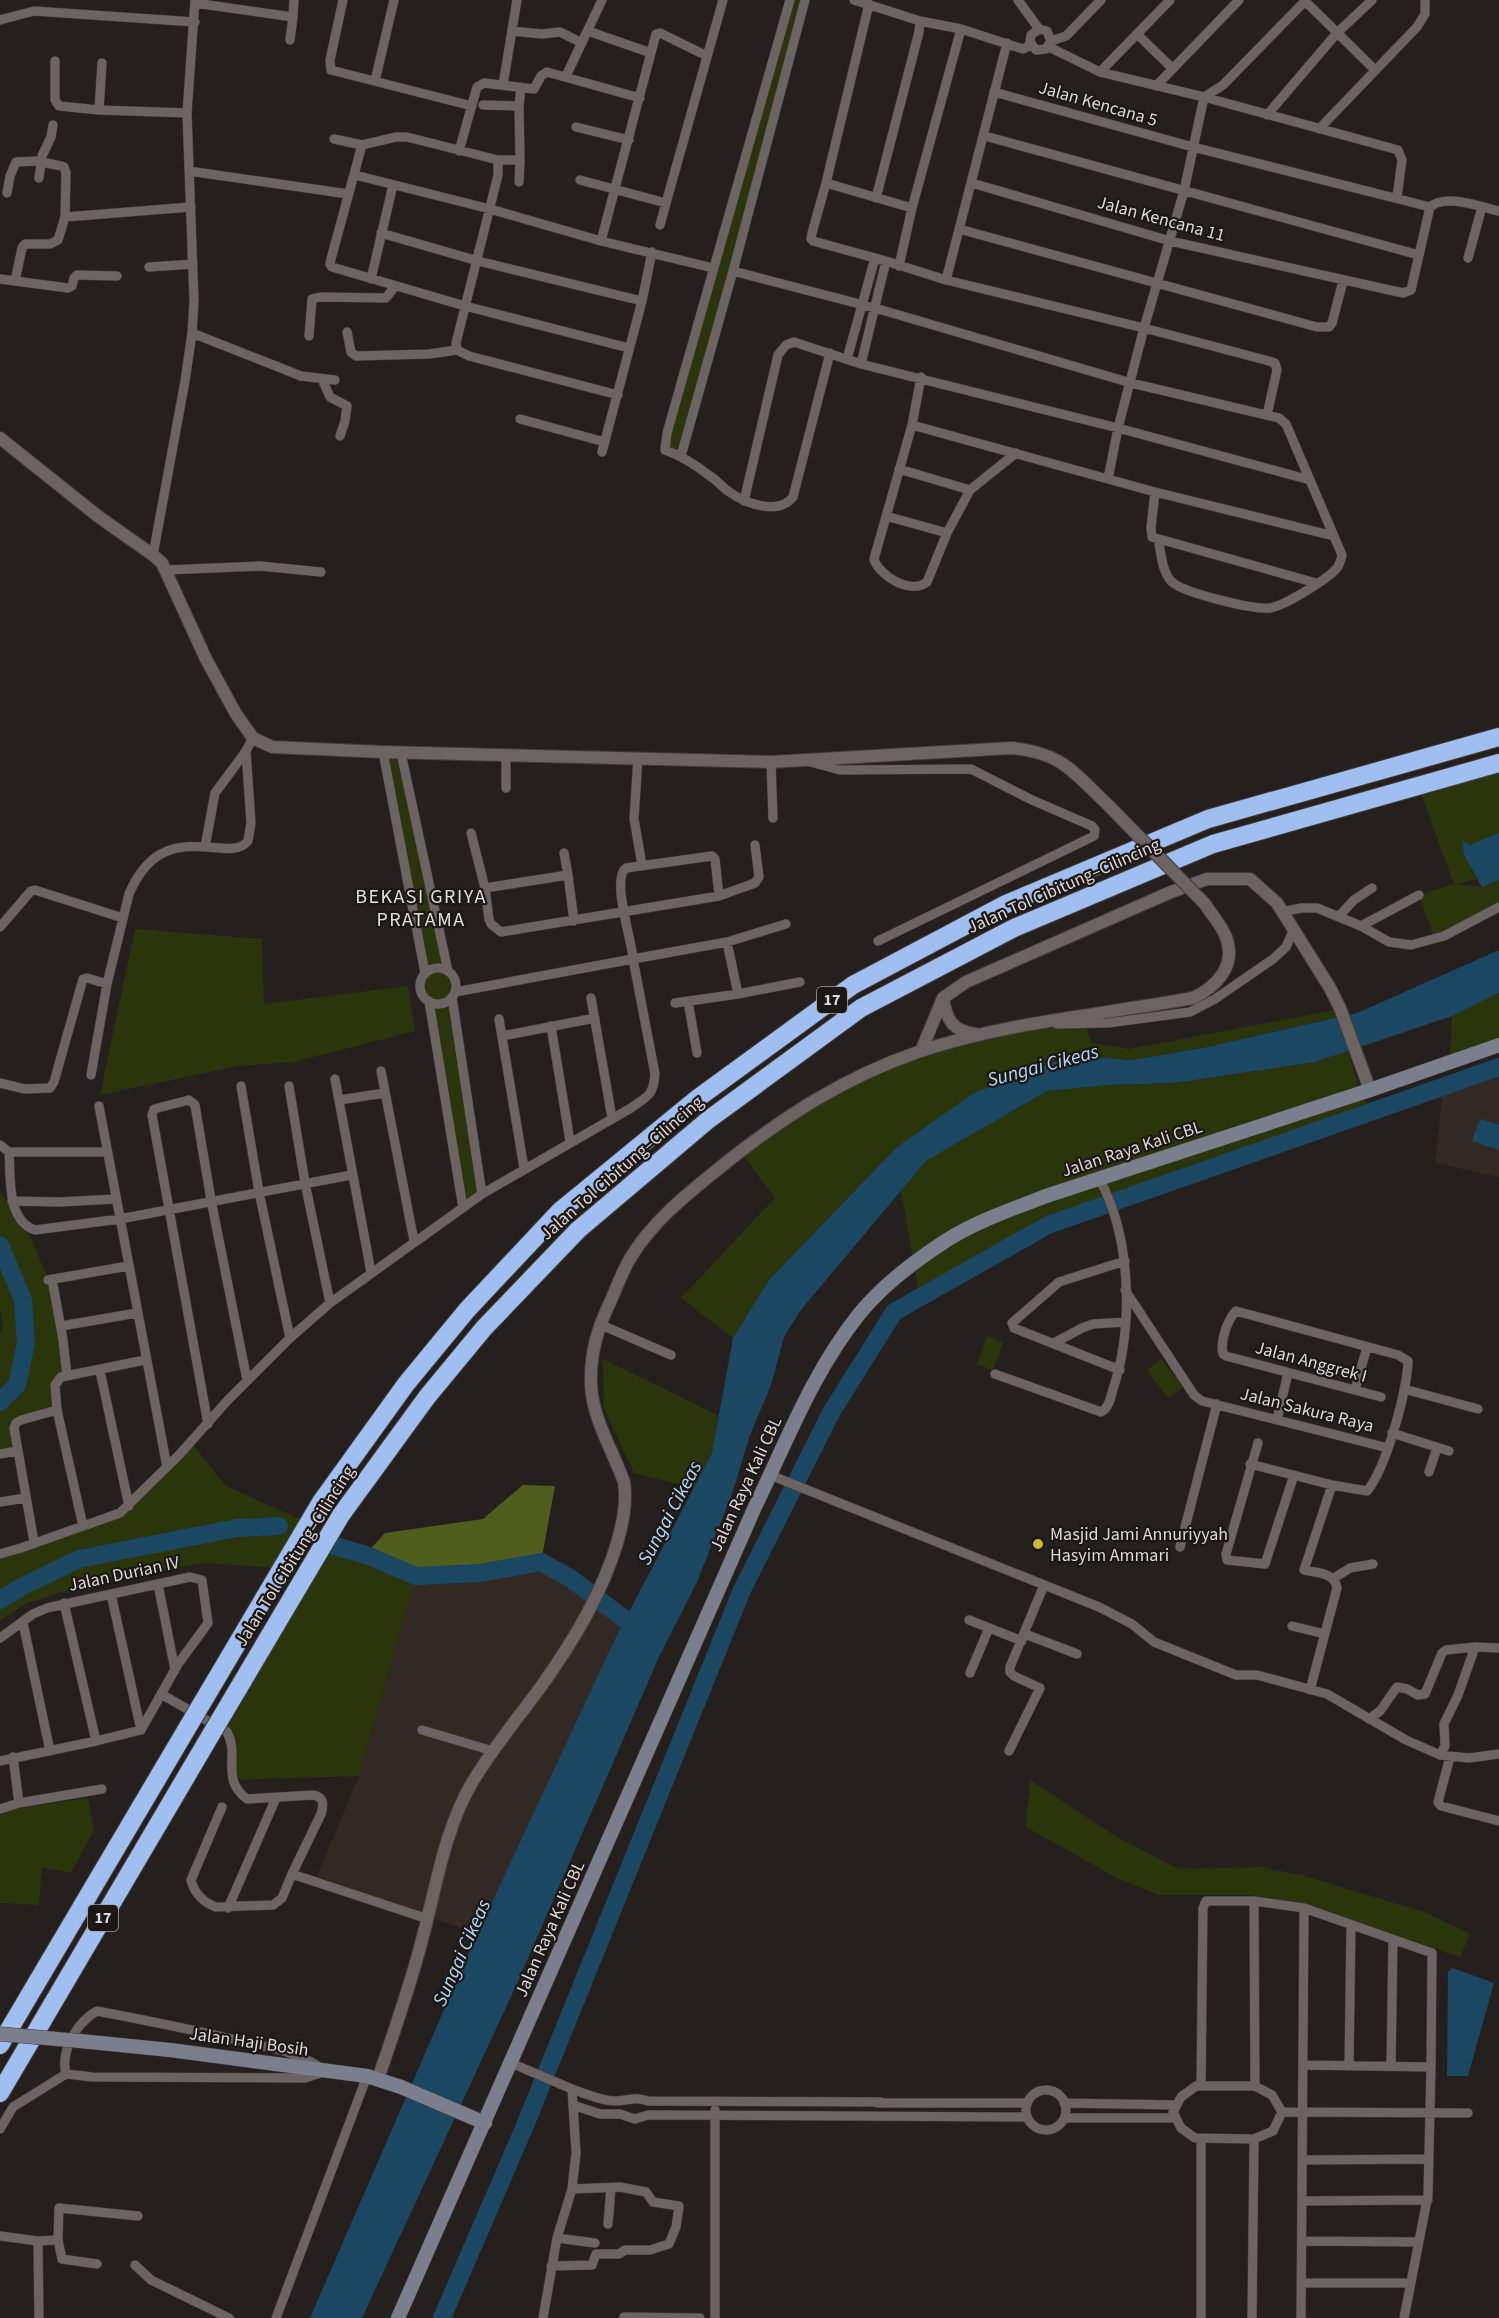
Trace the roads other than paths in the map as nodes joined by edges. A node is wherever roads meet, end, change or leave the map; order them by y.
1 (294, 0) edge
2 (343, 0) edge
3 (394, 0) edge
4 (517, 0) edge
5 (602, 0) edge
6 (712, 0) edge
7 (789, 0) edge
8 (805, 0) edge
9 (854, 0) edge
10 (1033, 0) edge
11 (1101, 0) edge
12 (1170, 0) edge
13 (1239, 0) edge
14 (1305, 0) edge
15 (1372, 0) edge
16 (1425, 0) edge
17 (195, 1) edge
18 (723, 2) edge
19 (228, 4) edge
20 (868, 4) junction
21 (1022, 4) edge
22 (258, 6) edge
23 (292, 17) junction
24 (0, 20) edge
25 (920, 21) junction
26 (195, 22) junction
27 (961, 29) junction
28 (1039, 29) junction
29 (512, 31) junction
30 (588, 32) junction
31 (1337, 33) junction
32 (1137, 34) junction
33 (290, 40) dead end
34 (582, 43) junction
35 (1007, 43) junction
36 (1050, 44) junction
37 (1031, 45) junction
38 (651, 54) junction
39 (707, 56) junction
40 (55, 61) dead end
41 (102, 63) dead end
42 (1172, 68) junction
43 (1375, 70) junction
44 (1100, 72) junction
45 (566, 76) junction
46 (375, 81) junction
47 (503, 84) junction
48 (1156, 86) junction
49 (521, 87) junction
50 (994, 92) junction
51 (1204, 97) junction
52 (640, 98) junction
53 (483, 105) dead end
54 (472, 106) junction
55 (519, 106) junction
56 (99, 110) junction
57 (187, 113) junction
58 (1267, 115) junction
59 (53, 125) dead end
60 (576, 127) dead end
61 (1319, 129) junction
62 (985, 136) junction
63 (334, 139) dead end
64 (629, 140) junction
65 (362, 145) junction
66 (1193, 147) junction
67 (459, 152) junction
68 (498, 160) junction
69 (520, 160) junction
70 (42, 163) junction
71 (189, 171) junction
72 (355, 175) junction
73 (39, 178) dead end
74 (580, 180) dead end
75 (519, 182) dead end
76 (826, 183) junction
77 (972, 183) junction
78 (393, 184) junction
79 (614, 191) junction
80 (1184, 191) junction
81 (7, 193) dead end
82 (348, 194) junction
83 (1397, 197) junction
84 (876, 198) junction
85 (666, 203) junction
86 (191, 207) junction
87 (1430, 207) junction
88 (1482, 207) junction
89 (912, 208) junction
90 (490, 209) junction
91 (1499, 211) edge
92 (65, 217) junction
93 (660, 225) dead end
94 (959, 229) junction
95 (381, 233) junction
96 (602, 241) junction
97 (1170, 241) junction
98 (652, 252) junction
99 (1419, 255) junction
100 (875, 258) junction
101 (1468, 258) dead end
102 (478, 261) junction
103 (886, 261) junction
104 (193, 264) junction
105 (899, 266) junction
106 (148, 267) dead end
107 (713, 268) junction
108 (733, 271) junction
109 (117, 276) dead end
110 (0, 279) edge
111 (371, 279) junction
112 (946, 280) junction
113 (15, 281) junction
114 (1343, 281) junction
115 (1157, 284) junction
116 (395, 286) junction
117 (642, 302) junction
118 (465, 306) junction
119 (862, 306) junction
120 (875, 308) junction
121 (1144, 328) junction
122 (347, 332) dead end
123 (192, 333) junction
124 (309, 336) dead end
125 (629, 348) junction
126 (457, 350) junction
127 (830, 354) junction
128 (847, 359) junction
129 (861, 364) junction
130 (921, 377) junction
131 (322, 379) junction
132 (335, 380) dead end
133 (1131, 383) junction
134 (618, 395) junction
135 (1267, 415) junction
136 (520, 418) dead end
137 (912, 425) junction
138 (1118, 428) junction
139 (340, 435) dead end
140 (0, 438) edge
141 (605, 442) junction
142 (602, 452) dead end
143 (1016, 453) junction
144 (681, 456) junction
145 (899, 469) junction
146 (1108, 479) junction
147 (1310, 480) junction
148 (970, 490) junction
149 (1155, 492) junction
150 (744, 501) junction
151 (886, 516) junction
152 (947, 534) junction
153 (1334, 536) junction
154 (1158, 539) junction
155 (153, 555) junction
156 (166, 570) junction
157 (321, 572) dead end
158 (1316, 583) junction
159 (1499, 737) edge
160 (253, 738) junction
161 (246, 751) junction
162 (383, 752) junction
163 (401, 753) junction
164 (506, 755) junction
165 (638, 758) junction
166 (802, 760) junction
167 (771, 762) junction
168 (1499, 763) edge
169 (506, 788) dead end
170 (772, 818) dead end
171 (471, 833) dead end
172 (755, 845) dead end
173 (205, 847) junction
174 (564, 853) dead end
175 (642, 865) junction
176 (568, 875) junction
177 (485, 888) junction
178 (1372, 888) dead end
179 (1419, 895) dead end
180 (719, 896) junction
181 (1499, 907) edge
182 (1282, 912) junction
183 (624, 913) junction
184 (1339, 916) junction
185 (123, 918) junction
186 (574, 921) junction
187 (786, 924) dead end
188 (1361, 926) junction
189 (0, 927) edge
190 (1293, 931) junction
191 (878, 941) dead end
192 (727, 942) junction
193 (633, 958) junction
194 (448, 971) junction
195 (425, 973) junction
196 (800, 982) dead end
197 (107, 984) junction
198 (453, 994) junction
199 (738, 994) junction
200 (591, 998) dead end
201 (943, 998) junction
202 (429, 1001) junction
203 (688, 1001) junction
204 (675, 1003) dead end
205 (595, 1018) junction
206 (499, 1019) dead end
207 (551, 1026) junction
208 (1022, 1026) junction
209 (984, 1034) junction
210 (502, 1036) junction
211 (1499, 1045) edge
212 (921, 1051) junction
213 (697, 1053) dead end
214 (381, 1071) dead end
215 (91, 1075) dead end
216 (335, 1079) dead end
217 (0, 1083) edge
218 (241, 1086) dead end
219 (289, 1086) dead end
220 (1370, 1090) junction
221 (385, 1093) junction
222 (339, 1100) junction
223 (99, 1106) dead end
224 (612, 1118) junction
225 (570, 1142) junction
226 (0, 1145) edge
227 (9, 1152) junction
228 (107, 1152) junction
229 (524, 1168) junction
230 (351, 1175) junction
231 (1100, 1180) junction
232 (305, 1184) junction
233 (259, 1192) junction
234 (482, 1194) junction
235 (116, 1199) junction
236 (211, 1200) junction
237 (12, 1201) junction
238 (463, 1208) junction
239 (168, 1209) junction
240 (120, 1219) junction
241 (414, 1241) junction
242 (1125, 1261) junction
243 (128, 1266) junction
244 (371, 1272) junction
245 (1125, 1290) junction
246 (330, 1303) junction
247 (137, 1313) junction
248 (1126, 1322) junction
249 (599, 1324) junction
250 (61, 1326) junction
251 (290, 1338) junction
252 (1054, 1343) junction
253 (1367, 1347) junction
254 (671, 1355) dead end
255 (145, 1360) junction
256 (1120, 1370) junction
257 (100, 1371) junction
258 (1288, 1373) junction
259 (995, 1374) dead end
260 (67, 1376) junction
261 (248, 1380) junction
262 (1404, 1389) junction
263 (1355, 1390) junction
264 (1381, 1397) dead end
265 (1217, 1404) junction
266 (1478, 1409) dead end
267 (57, 1410) junction
268 (1277, 1420) junction
269 (208, 1424) junction
270 (1392, 1433) junction
271 (1258, 1443) dead end
272 (1388, 1448) junction
273 (1437, 1448) junction
274 (17, 1451) junction
275 (1449, 1451) dead end
276 (0, 1455) edge
277 (1250, 1464) junction
278 (167, 1467) junction
279 (1430, 1472) dead end
280 (770, 1475) junction
281 (1294, 1475) junction
282 (1332, 1485) junction
283 (25, 1498) junction
284 (0, 1502) edge
285 (129, 1506) junction
286 (83, 1526) junction
287 (34, 1542) junction
288 (1180, 1547) dead end
289 (0, 1554) edge
290 (1373, 1564) dead end
291 (1334, 1578) junction
292 (158, 1584) junction
293 (1044, 1585) junction
294 (111, 1594) junction
295 (64, 1603) junction
296 (969, 1620) dead end
297 (23, 1623) junction
298 (1292, 1626) dead end
299 (989, 1628) junction
300 (1325, 1634) junction
301 (0, 1638) edge
302 (1023, 1638) junction
303 (1475, 1647) junction
304 (1499, 1648) edge
305 (1077, 1654) dead end
306 (175, 1670) junction
307 (970, 1673) dead end
308 (1310, 1690) junction
309 (161, 1694) junction
310 (1369, 1719) junction
311 (141, 1730) junction
312 (422, 1730) dead end
313 (96, 1741) junction
314 (1009, 1750) dead end
315 (50, 1751) junction
316 (493, 1751) junction
317 (1499, 1754) edge
318 (1445, 1756) junction
319 (13, 1757) junction
320 (0, 1761) edge
321 (102, 1789) dead end
322 (276, 1798) junction
323 (19, 1803) junction
324 (222, 1807) dead end
325 (0, 1809) edge
326 (1499, 1821) edge
327 (292, 1874) junction
328 (1254, 1901) junction
329 (228, 1908) junction
330 (1304, 1908) junction
331 (428, 1919) junction
332 (1351, 1925) junction
333 (1393, 1939) junction
334 (0, 2034) edge
335 (0, 2045) edge
336 (511, 2063) junction
337 (1303, 2066) junction
338 (1349, 2066) junction
339 (1391, 2067) junction
340 (1431, 2067) junction
341 (326, 2071) junction
342 (66, 2074) junction
343 (373, 2078) junction
344 (1201, 2086) junction
345 (1255, 2086) junction
346 (572, 2089) junction
347 (0, 2093) edge
348 (716, 2102) junction
349 (879, 2102) junction
350 (1027, 2103) junction
351 (1064, 2103) junction
352 (573, 2105) junction
353 (1177, 2105) junction
354 (1282, 2112) junction
355 (1303, 2112) junction
356 (1430, 2113) junction
357 (1468, 2113) dead end
358 (716, 2115) junction
359 (877, 2116) junction
360 (1027, 2117) junction
361 (1065, 2118) junction
362 (1176, 2118) junction
363 (485, 2123) junction
364 (0, 2129) edge
365 (1201, 2138) junction
366 (1254, 2139) junction
367 (1429, 2159) junction
368 (1302, 2160) junction
369 (573, 2188) junction
370 (611, 2188) junction
371 (1302, 2200) junction
372 (1428, 2200) junction
373 (138, 2216) dead end
374 (608, 2224) dead end
375 (0, 2236) edge
376 (557, 2238) junction
377 (58, 2240) junction
378 (38, 2241) junction
379 (1302, 2241) junction
380 (1419, 2242) junction
381 (595, 2243) dead end
382 (97, 2264) dead end
383 (135, 2265) dead end
384 (551, 2266) junction
385 (1301, 2283) junction
386 (1411, 2283) junction
387 (624, 2317) edge
388 (39, 2318) edge
389 (229, 2318) edge
390 (276, 2318) edge
391 (398, 2318) edge
392 (543, 2318) edge
393 (637, 2318) edge
394 (649, 2318) edge
395 (700, 2318) edge
396 (715, 2318) edge
397 (1201, 2318) edge
398 (1252, 2318) edge
399 (1301, 2318) edge
400 (1404, 2318) edge

1 - 23 street
2 - 46 street
3 - 46 street
4 - 29 street
5 - 30 street
6 - 18 street
7 - 107 street
8 - 108 street
9 - 20 street
10 - 21 street
11 - 36 street
12 - 32 street
13 - 42 street
14 - 31 street
14 - 51 street
15 - 31 street
16 - 43 street
17 - 19 street
17 - 26 street
18 - 39 street
19 - 22 street
20 - 25 street
20 - 76 street
21 - 28 street
22 - 23 street
23 - 33 street
24 - 26 street
25 - 27 street
25 - 84 street
26 - 57 street
27 - 35 street
27 - 89 street
28 - 36 street
28 - 37 street
29 - 34 street
29 - 47 street
30 - 34 street
30 - 38 street
31 - 43 street
31 - 58 street
32 - 42 street
32 - 44 street
34 - 45 street
35 - 37 street
35 - 50 street
36 - 37 street
36 - 44 street
38 - 39 street
38 - 52 street
39 - 85 street
40 - 56 street
41 - 56 street
42 - 48 street
43 - 61 street
44 - 48 street
45 - 49 street
45 - 52 street
46 - 54 street
47 - 49 street
47 - 54 street
48 - 51 street
49 - 55 street
50 - 62 street
50 - 66 street, Jalan Kencana 5
51 - 58 street
51 - 66 street
52 - 64 street
53 - 55 street
54 - 67 street
55 - 69 street
56 - 57 street
57 - 71 street
58 - 61 street
59 - 70 street
60 - 64 street
61 - 83 street
62 - 77 street
62 - 80 street
63 - 65 street
64 - 79 street
65 - 67 street
65 - 72 street
66 - 80 street
66 - 83 street, Jalan Kencana 5
67 - 68 street
68 - 69 street
68 - 90 street
69 - 75 street
70 - 73 street
70 - 81 street
70 - 92 street
71 - 82 street
71 - 86 street
72 - 78 street
72 - 82 street
74 - 79 street
76 - 84 street
76 - 100 street
77 - 94 street
77 - 97 street, Jalan Kencana 11
78 - 90 street
78 - 95 street
79 - 85 street
79 - 96 street
80 - 97 street
80 - 99 street
82 - 111 street
83 - 87 street, Jalan Kencana 5
84 - 89 street
85 - 93 street
86 - 92 street
86 - 104 street
87 - 88 street
87 - 99 street
88 - 91 street
88 - 101 street
89 - 105 street
90 - 96 street
90 - 102 street
92 - 113 street
94 - 112 street
94 - 115 street
95 - 102 street
95 - 111 street
96 - 98 street
97 - 114 street, Jalan Kencana 11
97 - 115 street
98 - 107 street
98 - 117 street
99 - 114 street, Jalan Kencana 11
100 - 103 street
100 - 119 street
102 - 117 street
102 - 118 street
103 - 105 street
103 - 120 street
104 - 106 street
104 - 123 street
105 - 112 street
107 - 144 street
108 - 119 street
108 - 144 street
109 - 113 street
110 - 113 street
111 - 116 street
112 - 121 street
114 - 115 street
115 - 121 street
116 - 118 street
116 - 124 street
117 - 125 street
118 - 125 street
118 - 126 street
119 - 120 street
119 - 128 street
120 - 129 street
120 - 133 street
121 - 133 street
121 - 135 street
122 - 126 street
123 - 131 street
123 - 155 street
125 - 134 street
126 - 134 street
127 - 128 street
127 - 150 street
127 - 150 street
128 - 129 street
129 - 130 street
130 - 137 street
130 - 138 street
131 - 132 street
131 - 139 street
133 - 135 street
133 - 138 street
134 - 141 street
135 - 147 street
136 - 141 street
137 - 143 street
137 - 145 street
138 - 146 street
138 - 147 street
140 - 155 street
141 - 142 street
143 - 146 street
143 - 148 street
144 - 150 street
145 - 148 street
145 - 151 street
146 - 149 street
147 - 153 street
148 - 152 street
149 - 153 street
149 - 154 street
151 - 152 street
151 - 152 street
153 - 158 street
154 - 158 street
154 - 158 street
155 - 156 street
156 - 157 street
156 - 160 street
159 - 335 highway, Jalan Tol Cibitung–Cilincing / 17, bridge
160 - 161 street
160 - 162 street
161 - 173 street
161 - 173 street
162 - 163 street
162 - 195 street
163 - 164 street
163 - 194 street
164 - 165 street
164 - 169 street
165 - 167 street
165 - 175 street
166 - 167 street
166 - 191 street
166 - 208 street, bridge
167 - 170 street
168 - 347 highway, Jalan Tol Cibitung–Cilincing / 17, bridge
171 - 177 street
172 - 180 street
173 - 185 street
174 - 176 street
175 - 180 street
175 - 183 street
176 - 177 street
176 - 186 street
177 - 186 street
178 - 184 street
179 - 188 street
180 - 183 street
181 - 188 street
182 - 184 street
182 - 190 street
182 - 201 street
183 - 186 street
183 - 193 street
184 - 188 street
185 - 189 street
185 - 197 street
187 - 192 street
190 - 208 street
190 - 220 street
192 - 193 street
192 - 199 street
193 - 198 street
193 - 224 street
194 - 195 street
194 - 198 street
195 - 202 street
196 - 199 street
197 - 215 street
197 - 217 street
198 - 202 street
198 - 234 street
199 - 203 street
200 - 205 street
201 - 209 street
201 - 212 street
202 - 238 street
203 - 204 street
203 - 213 street
205 - 207 street
205 - 224 street
206 - 210 street
207 - 210 street
207 - 225 street
208 - 209 street
209 - 212 street
210 - 229 street
211 - 220 main road, Jalan Raya Kali CBL
212 - 249 street
214 - 221 street
216 - 222 street
218 - 233 street
219 - 232 street
220 - 231 main road, Jalan Raya Kali CBL
221 - 222 street
221 - 241 street
222 - 230 street
223 - 228 street
224 - 225 street
225 - 229 street
226 - 227 street
227 - 228 street
227 - 237 street
228 - 235 street
229 - 234 street
230 - 232 street
230 - 244 street
231 - 242 street
231 - 280 main road, Jalan Raya Kali CBL
232 - 233 street
232 - 246 street
233 - 236 street
233 - 251 street
234 - 238 street
235 - 237 street
235 - 240 street
236 - 239 street
236 - 239 street
236 - 261 street
237 - 240 street
238 - 241 street
239 - 240 street
239 - 269 street
240 - 243 street
241 - 244 street
242 - 245 street
242 - 252 street
243 - 247 street
243 - 250 street
244 - 246 street
245 - 248 street
245 - 265 street, Jalan Sakura Raya
246 - 251 street
247 - 250 street
247 - 255 street
248 - 252 street
248 - 256 street
249 - 254 street
249 - 316 street
250 - 260 street
251 - 261 street
252 - 256 street
253 - 258 street, Jalan Anggrek I
253 - 262 street
253 - 263 street
255 - 257 street
255 - 278 street
256 - 259 street
257 - 260 street
257 - 285 street
258 - 263 street, Jalan Anggrek I
258 - 268 street
260 - 267 street
261 - 269 street
262 - 266 street
262 - 270 street
263 - 264 street, Jalan Anggrek I
265 - 268 street, Jalan Sakura Raya
265 - 288 street
267 - 274 street
267 - 286 street
268 - 272 street, Jalan Sakura Raya
269 - 278 street
270 - 272 street
270 - 273 street
271 - 277 street
272 - 282 street
273 - 275 street
273 - 279 street
274 - 276 street
274 - 283 street
277 - 281 street
277 - 281 street
278 - 285 street
280 - 293 street
280 - 336 main road, Jalan Raya Kali CBL
281 - 282 street
282 - 291 street
283 - 284 street
283 - 287 street
285 - 286 street
286 - 287 street
287 - 289 street
290 - 291 street
291 - 300 street
292 - 294 street, Jalan Durian IV
292 - 306 street
292 - 306 street, Jalan Durian IV
293 - 302 street
293 - 308 street
294 - 295 street, Jalan Durian IV
294 - 311 street
295 - 297 street, Jalan Durian IV
295 - 313 street
296 - 299 street
297 - 301 street, Jalan Durian IV
297 - 315 street
298 - 300 street
299 - 302 street
299 - 307 street
300 - 308 street
302 - 305 street
302 - 314 street
303 - 304 street
303 - 310 street
303 - 318 street
306 - 309 street, Jalan Durian IV
308 - 310 street
309 - 311 street, Jalan Durian IV
309 - 322 street
310 - 318 street
311 - 313 street
312 - 316 street
313 - 315 street
315 - 319 street
316 - 331 street
317 - 318 street
318 - 326 street
319 - 320 street
319 - 323 street
321 - 323 street
322 - 327 street
322 - 329 street
323 - 325 street
324 - 329 street
327 - 329 street
327 - 331 street
328 - 330 street
328 - 344 street
328 - 345 street
330 - 332 street
330 - 337 street
331 - 343 street
332 - 333 street
332 - 338 street
333 - 339 street
333 - 340 street
334 - 341 main road, Jalan Haji Bosih, bridge
336 - 346 street
336 - 363 main road, Jalan Raya Kali CBL
337 - 338 street
337 - 355 street
338 - 339 street
339 - 340 street
340 - 356 street
341 - 342 street
341 - 342 street
341 - 343 main road, Jalan Haji Bosih
342 - 364 street
343 - 363 main road, Jalan Haji Bosih
343 - 390 street
344 - 345 street
344 - 353 street
345 - 354 street
346 - 348 street
346 - 352 street
348 - 349 street
348 - 358 street
349 - 350 street
349 - 359 street
350 - 351 street
350 - 360 street
351 - 353 street
351 - 361 street
352 - 358 street
352 - 369 street
353 - 362 street
354 - 355 street
354 - 366 street
355 - 356 street
355 - 368 street
356 - 357 street
356 - 367 street
358 - 359 street
358 - 396 street
359 - 360 street
360 - 361 street
361 - 362 street
362 - 365 street
363 - 391 main road, Jalan Raya Kali CBL
365 - 366 street
365 - 397 street
366 - 398 street
367 - 368 street
367 - 372 street
368 - 371 street
369 - 370 street
369 - 376 street
370 - 374 street
370 - 384 street
371 - 372 street
371 - 379 street
372 - 380 street
373 - 377 street
375 - 378 street
376 - 381 street
376 - 384 street
377 - 378 street
377 - 382 street
378 - 388 street
379 - 380 street
379 - 385 street
380 - 386 street
383 - 389 street
384 - 392 street
385 - 386 street
385 - 399 street
386 - 400 street
387 - 393 street
393 - 394 street
394 - 395 street

